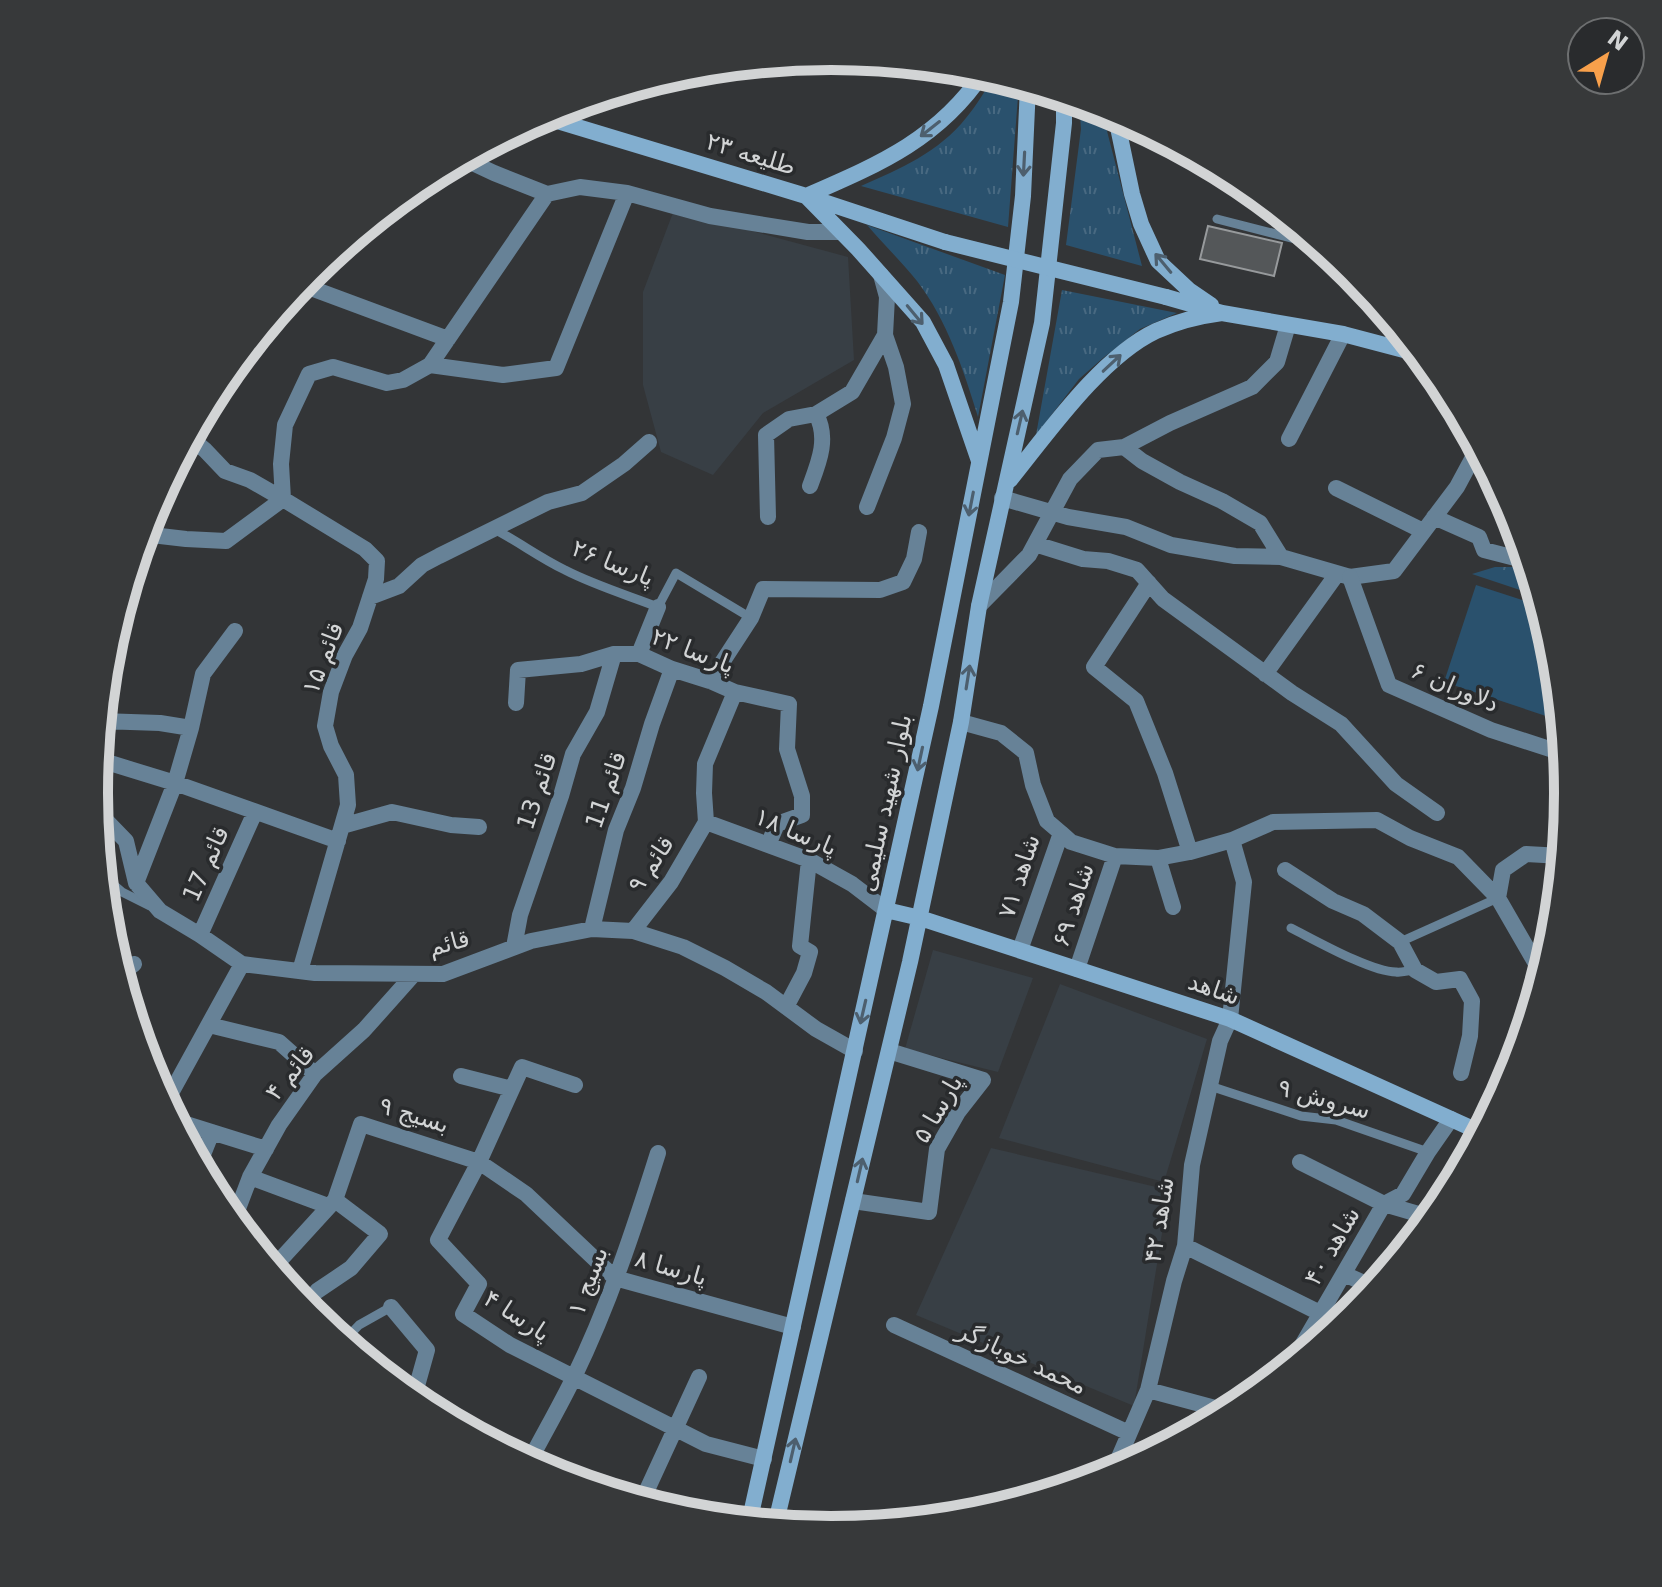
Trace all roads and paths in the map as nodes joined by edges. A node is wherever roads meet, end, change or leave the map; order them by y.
1 (974, 84) edge
2 (1027, 98) edge
3 (1064, 108) edge
4 (561, 122) edge
5 (1119, 130) edge
6 (475, 164) edge
7 (627, 193) junction
8 (547, 194) junction
9 (806, 196) junction
10 (1217, 219) dead end
11 (840, 232) junction
12 (1294, 239) edge
13 (881, 275) junction
14 (313, 289) edge
15 (1222, 313) junction
16 (1288, 325) junction
17 (1343, 334) junction
18 (885, 335) junction
19 (448, 339) junction
20 (1402, 350) edge
21 (430, 365) junction
22 (816, 414) junction
23 (1289, 439) dead end
24 (649, 442) dead end
25 (198, 444) edge
26 (1124, 447) junction
27 (1472, 459) edge
28 (979, 462) junction
29 (810, 486) dead end
30 (1336, 488) dead end
31 (1004, 492) junction
32 (283, 499) junction
33 (867, 507) dead end
34 (1052, 512) junction
35 (768, 517) dead end
36 (1434, 517) junction
37 (494, 529) junction
38 (1423, 531) junction
39 (919, 532) dead end
40 (156, 535) edge
41 (1035, 544) junction
42 (1281, 557) junction
43 (1515, 558) edge
44 (1344, 576) junction
45 (1149, 583) junction
46 (370, 597) junction
47 (979, 606) junction
48 (658, 607) junction
49 (751, 618) junction
50 (235, 631) dead end
51 (614, 654) junction
52 (639, 654) junction
53 (672, 669) junction
54 (1265, 674) junction
55 (710, 681) junction
56 (735, 692) junction
57 (516, 703) dead end
58 (112, 722) edge
59 (961, 722) junction
60 (191, 728) junction
61 (1553, 750) edge
62 (109, 763) edge
63 (175, 783) junction
64 (255, 812) junction
65 (1437, 813) dead end
66 (706, 822) junction
67 (109, 823) edge
68 (479, 827) dead end
69 (1061, 833) junction
70 (340, 834) junction
71 (1232, 840) junction
72 (768, 845) junction
73 (1190, 852) junction
74 (1551, 855) edge
75 (1115, 856) junction
76 (1158, 858) junction
77 (809, 860) junction
78 (1285, 870) dead end
79 (136, 883) junction
80 (114, 885) edge
81 (1498, 898) junction
82 (1173, 907) dead end
83 (886, 910) junction
84 (160, 911) junction
85 (920, 918) junction
86 (1291, 928) dead end
87 (592, 929) junction
88 (633, 931) junction
89 (200, 935) junction
90 (1400, 942) junction
91 (514, 947) junction
92 (1020, 950) junction
93 (1535, 962) edge
94 (134, 964) dead end
95 (242, 964) junction
96 (129, 968) edge
97 (1077, 969) junction
98 (1415, 970) junction
99 (300, 971) junction
100 (414, 974) junction
101 (786, 1007) junction
102 (1230, 1019) junction
103 (209, 1025) junction
104 (855, 1051) junction
105 (889, 1051) junction
106 (1461, 1073) dead end
107 (315, 1074) junction
108 (461, 1076) dead end
109 (168, 1082) edge
110 (176, 1085) junction
111 (575, 1085) dead end
112 (1210, 1086) junction
113 (512, 1089) junction
114 (172, 1091) edge
115 (1451, 1119) junction
116 (188, 1125) edge
117 (1472, 1129) edge
118 (212, 1132) junction
119 (266, 1149) junction
120 (1428, 1152) junction
121 (658, 1153) dead end
122 (203, 1154) edge
123 (479, 1162) junction
124 (1300, 1162) dead end
125 (250, 1177) junction
126 (853, 1201) junction
127 (331, 1203) junction
128 (1384, 1204) junction
129 (238, 1208) edge
130 (1419, 1214) edge
131 (1185, 1246) junction
132 (279, 1261) edge
133 (1344, 1274) junction
134 (615, 1278) junction
135 (1364, 1283) edge
136 (317, 1291) dead end
137 (391, 1307) joint
138 (1320, 1313) junction
139 (894, 1325) dead end
140 (793, 1327) junction
141 (351, 1334) edge
142 (1305, 1339) edge
143 (699, 1377) dead end
144 (574, 1378) junction
145 (416, 1385) edge
146 (1148, 1390) junction
147 (1213, 1407) edge
148 (676, 1429) junction
149 (1129, 1433) junction
150 (534, 1453) edge
151 (1120, 1456) edge
152 (764, 1459) junction
153 (646, 1492) edge
154 (752, 1512) edge
155 (778, 1514) edge

1 -> 9 main road
2 -> 28 main road, بلوار شهید سلیمی
31 -> 3 main road
4 - 9 main road, طلیعه ۲۳
15 -> 5 main road
6 - 8 street
7 - 8 street
7 - 11 street
7 - 21 street
8 - 19 street
9 - 11 main road
9 - 15 main road, طلیعه ۲۳, bridge
10 - 12 lane
11 - 13 main road
13 - 18 street
13 -> 28 main road
14 - 19 street
15 - 16 main road
31 -> 15 main road
16 - 17 main road
16 - 26 street
17 - 20 main road
17 - 23 street
18 - 22 street
18 - 33 street
19 - 21 street
21 - 32 street
22 - 29 street
22 - 35 street
24 - 37 street
25 - 32 street
26 - 34 street
26 - 42 street
27 - 36 street
28 -> 83 main road, بلوار شهید سلیمی
30 - 38 street
31 - 34 street
31 - 47 main road
32 - 40 street
32 - 46 street, قائم ۱۵
34 - 41 street
34 - 42 street
36 - 38 street
36 - 43 street
37 - 46 street
37 - 48 lane, پارسا ۲۶
38 - 44 street
39 - 49 street
41 - 45 street
41 - 47 street
42 - 44 street
44 - 54 street
44 - 61 street, دلاوران ۶
45 - 54 street
45 - 73 street
46 - 70 street, قائم ۱۵
59 -> 47 main road
48 - 49 lane, پارسا ۲۶
48 - 52 street
49 - 55 street
50 - 60 street
51 - 52 street, پارسا ۲۲
51 - 57 street, پارسا ۲۲
51 - 91 street, قائم 13
52 - 53 street, پارسا ۲۲
53 - 55 street, پارسا ۲۲
53 - 87 street, قائم 11
54 - 65 street
55 - 56 street, پارسا ۲۲
56 - 66 street
56 - 72 street, پارسا ۲۲
58 - 60 street
59 - 69 street, شاهد ۷۱
59 - 85 main road
60 - 63 street
62 - 63 street
63 - 64 street
63 - 79 street
64 - 70 street
64 - 89 street, قائم 17
66 - 72 street, پارسا ۱۸
66 - 88 street, قائم ۹
67 - 79 street, قائم
68 - 70 street
69 - 75 street
69 - 92 street, شاهد ۷۱
70 - 99 street, قائم ۱۵
71 - 73 street
71 - 81 street
71 - 102 street, شاهد ۴۲
72 - 77 street, پارسا ۱۸
73 - 76 street
74 - 81 street
75 - 76 street
75 - 97 street, شاهد ۶۹
76 - 82 street
77 - 83 street, پارسا ۱۸
77 - 101 street
78 - 90 street
79 - 84 street, قائم
80 - 84 lane
81 - 90 lane
81 - 93 street
83 - 85 main road, شاهد
83 -> 104 main road, بلوار شهید سلیمی
84 - 89 street, قائم
85 - 92 main road, شاهد
85 - 105 main road
86 - 98 lane
87 - 88 street, قائم
87 - 91 street, قائم
88 - 101 street, قائم
89 - 95 street, قائم
90 - 98 street
91 - 100 street, قائم
92 - 97 main road, شاهد
94 - 96 street
95 - 99 street, قائم
95 - 103 street
97 - 102 main road, شاهد
98 - 106 street
99 - 100 street, قائم
100 - 107 street, قائم ۴
101 - 104 street, قائم
102 - 112 street, شاهد ۴۲
102 - 115 main road, شاهد
103 - 107 street
103 - 110 street
104 - 140 main road, بلوار شهید سلیمی
126 -> 105 main road
105 - 126 street, پارسا ۵
107 - 119 street, قائم ۴
108 - 113 street
109 - 110 lane
110 - 114 street
111 - 113 street
112 - 120 lane, سروش ۹
112 - 131 street, شاهد ۴۲
113 - 123 street, پارسا ۴
115 - 117 main road, شاهد
115 - 120 street, شاهد ۴۰
116 - 118 street
118 - 119 street
118 - 122 street
119 - 125 street, قائم ۴
120 - 128 street, شاهد ۴۰
121 - 134 street, بسیج ۱
123 - 127 street, بسیج ۹
123 - 134 street, پارسا ۸
123 - 144 street, پارسا ۴
124 - 128 street
125 - 127 street
125 - 129 street, قائم ۴
155 -> 126 main road
127 - 132 street, بسیج ۹
127 - 136 street
128 - 130 street
128 - 133 street, شاهد ۴۰
131 - 138 street
131 - 146 street, شاهد ۴۲
133 - 135 street
133 - 138 street, شاهد ۴۰
134 - 140 street, پارسا ۸
134 - 144 street, بسیج ۱
137 - 141 lane
137 - 145 street
138 - 142 street, شاهد ۴۰
139 - 149 street, محمد خوبازگر
140 - 152 main road, بلوار شهید سلیمی
143 - 148 street
144 - 148 street, پارسا ۴
144 - 150 street, بسیج ۱
146 - 147 street
146 - 149 street, شاهد ۴۲
148 - 152 street, پارسا ۴
148 - 153 street
149 - 151 street, شاهد ۴۲
152 - 154 main road, بلوار شهید سلیمی

